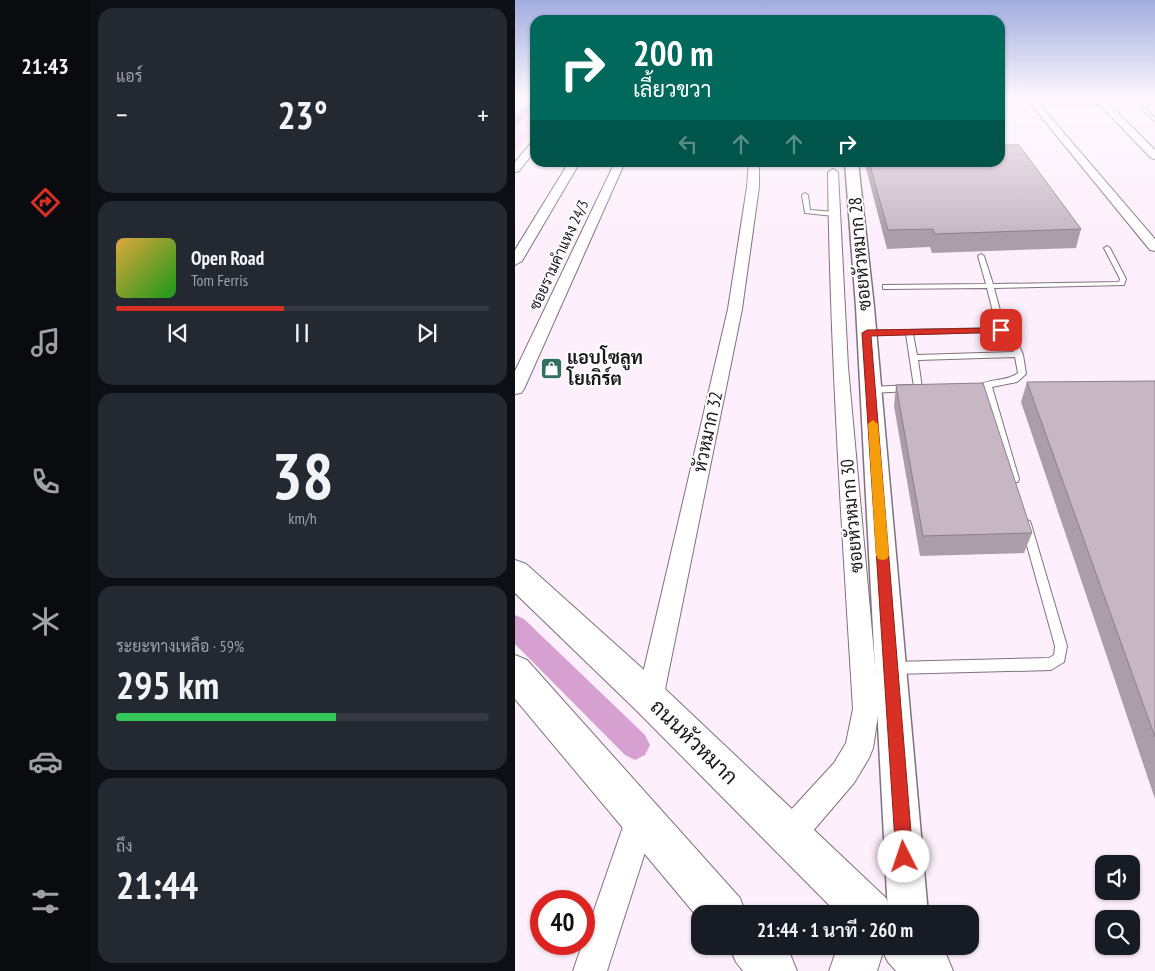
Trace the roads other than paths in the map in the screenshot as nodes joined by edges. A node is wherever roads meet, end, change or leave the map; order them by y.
1 (1070, 142) edge
2 (1142, 142) edge
3 (530, 151) edge
4 (1155, 156) edge
5 (572, 167) edge
6 (618, 167) edge
7 (754, 167) edge
8 (842, 167) edge
9 (515, 169) edge
10 (805, 195) dead end
11 (834, 214) junction
12 (1155, 247) edge
13 (1107, 248) dead end
14 (981, 256) dead end
15 (515, 261) edge
16 (990, 286) junction
17 (886, 287) dead end
18 (1001, 330) junction
19 (909, 332) junction
20 (867, 333) junction
21 (1018, 354) junction
22 (913, 358) junction
23 (918, 388) junction
24 (928, 388) edge
25 (515, 389) edge
26 (871, 390) junction
27 (1016, 488) edge
28 (1024, 516) edge
29 (515, 573) edge
30 (891, 668) junction
31 (515, 672) edge
32 (650, 699) junction
33 (641, 818) junction
34 (789, 835) junction
35 (716, 905) edge
36 (856, 905) edge
37 (910, 905) edge
38 (760, 955) edge
39 (860, 955) edge
40 (590, 971) edge
41 (773, 971) edge
42 (853, 971) edge

1 - 12 street
2 - 4 street
3 - 9 street
5 - 15 street
6 - 25 street, ซอยรามคำแหง 24/3
7 - 32 street, หัวหมาก 32
8 - 11 street, ซอยหัวหมาก 30
8 - 20 street, ซอยหัวหมาก 28
10 - 11 lane
11 - 34 street, ซอยหัวหมาก 30
13 - 16 lane
14 - 16 lane
16 - 17 lane
16 - 18 lane
18 - 19 lane
18 - 21 lane
19 - 20 lane
19 - 22 lane
20 - 26 street, ซอยหัวหมาก 28
21 - 22 lane
21 - 27 lane
22 - 23 lane
23 - 24 lane
23 - 26 lane
26 - 30 street, ซอยหัวหมาก 28
28 - 30 lane
29 - 32 main road, ถนนหัวหมาก
30 - 37 street, ซอยหัวหมาก 28
31 - 33 main road
32 - 34 main road, ถนนหัวหมาก
33 - 35 main road
33 - 40 street
34 - 36 main road, ถนนหัวหมาก
38 - 41 main road
39 - 42 main road

